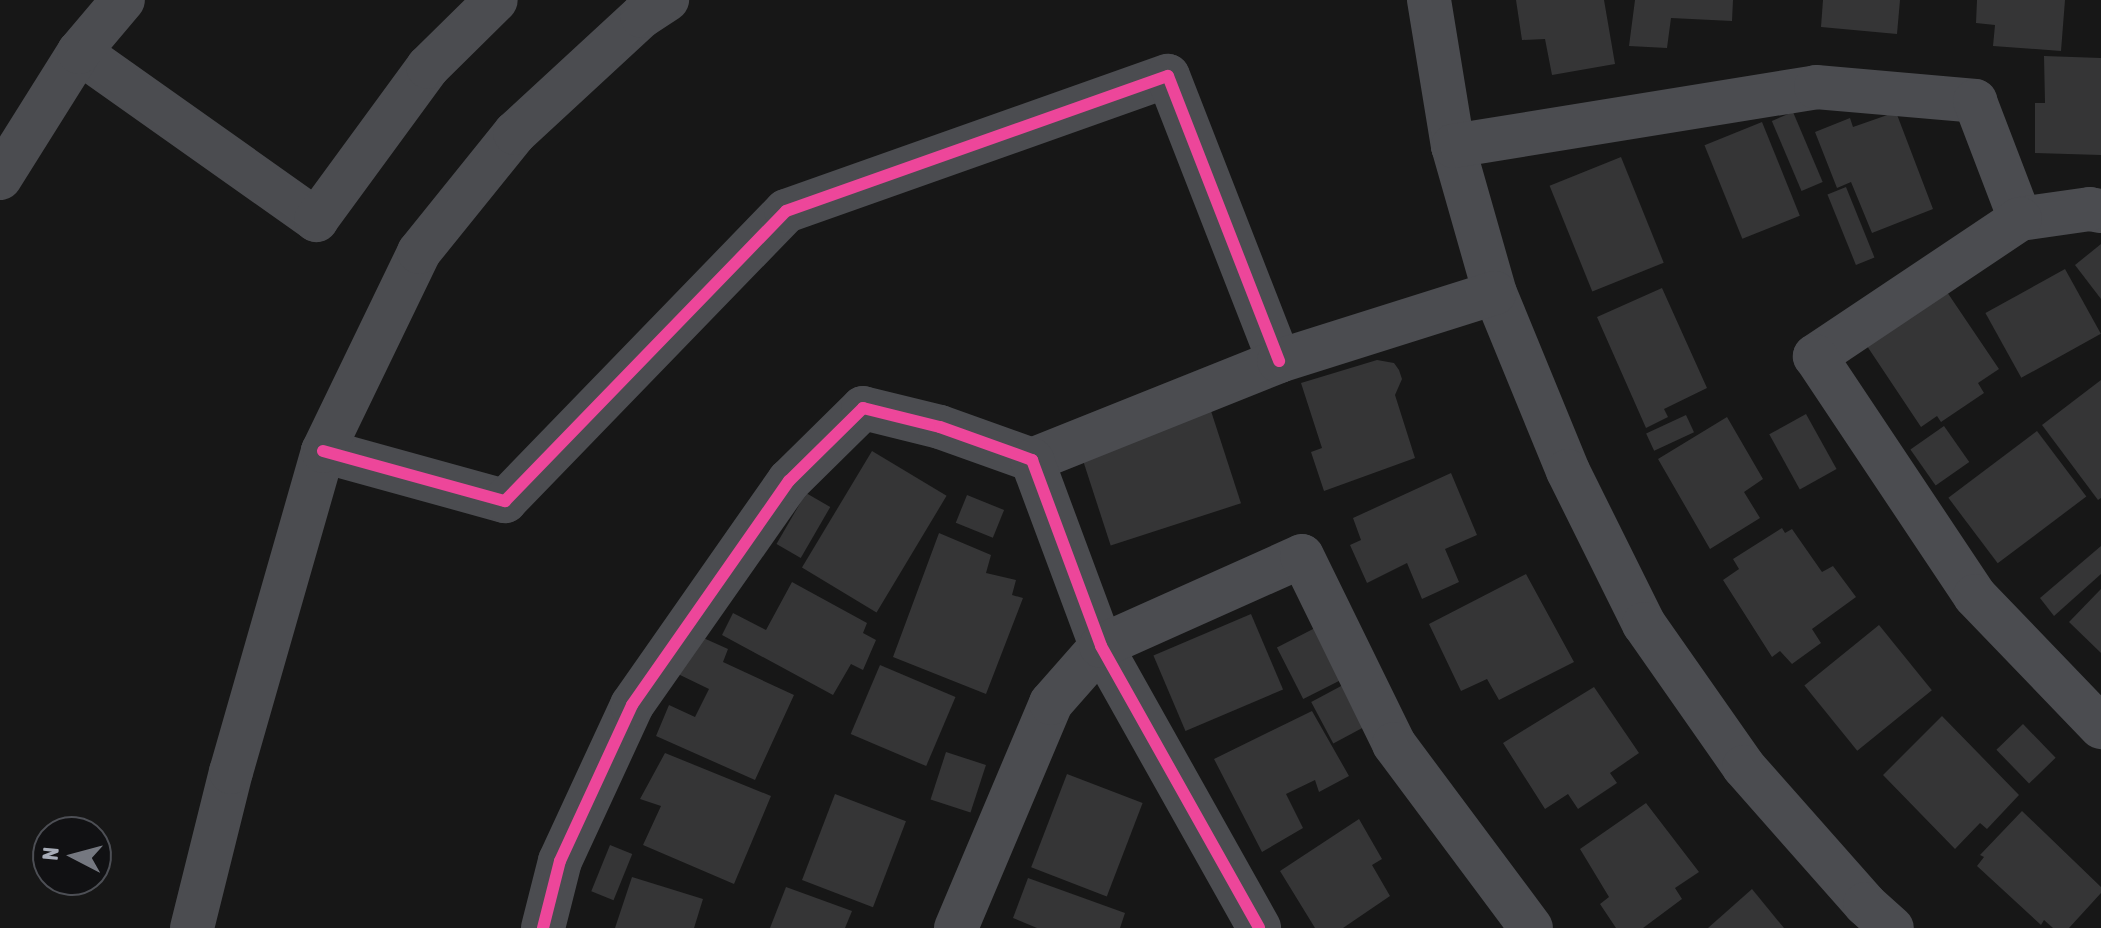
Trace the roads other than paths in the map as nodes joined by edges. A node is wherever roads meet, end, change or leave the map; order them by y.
1 (123, 0) edge
2 (496, 0) edge
3 (667, 0) edge
4 (1429, 0) edge
5 (79, 52) junction
6 (1453, 146) junction
7 (0, 178) edge
8 (2101, 211) edge
9 (2020, 219) junction
10 (1495, 293) junction
11 (1279, 361) junction
12 (323, 451) junction
13 (1032, 460) junction
14 (1101, 646) junction
15 (2101, 727) edge
16 (192, 928) edge
17 (543, 928) edge
18 (956, 928) edge
19 (1259, 928) edge
20 (1531, 928) edge
21 (1892, 928) edge

1 - 5 street
2 - 5 street
3 - 12 street
4 - 6 street
5 - 7 street
6 - 9 street
6 - 10 street
8 - 9 street
9 - 15 street
10 - 11 street
10 - 21 street
11 - 12 street
11 - 13 street
12 - 16 street
13 - 14 street
13 - 17 street
14 - 18 street
14 - 19 street
14 - 20 street

